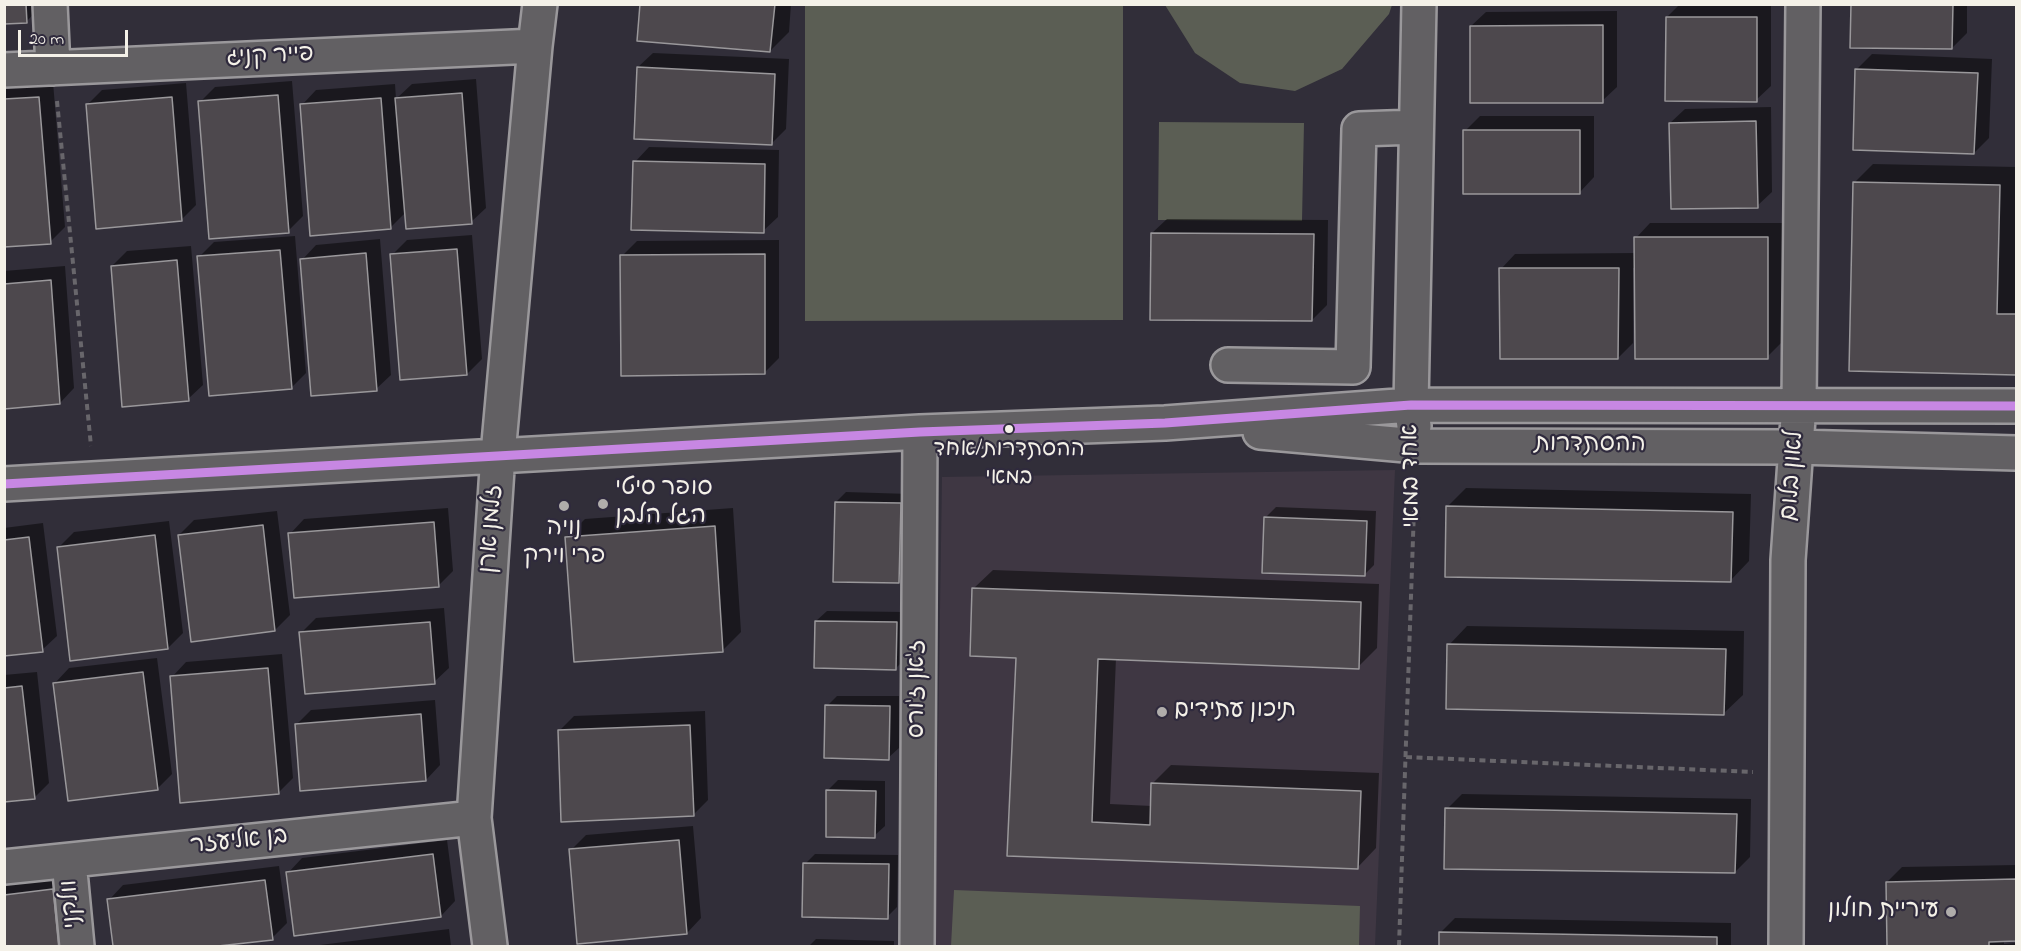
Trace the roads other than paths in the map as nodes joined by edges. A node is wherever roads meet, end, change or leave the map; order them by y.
1 (50, 4) edge
2 (540, 4) edge
3 (1419, 4) edge
4 (1803, 4) edge
5 (535, 46) junction
6 (54, 68) junction
7 (4, 70) edge
8 (1416, 127) junction
9 (1228, 365) dead end
10 (1799, 404) junction
11 (1411, 405) junction
12 (2016, 406) edge
13 (1165, 423) junction
14 (920, 432) junction
15 (1417, 446) junction
16 (1796, 447) junction
17 (2016, 453) edge
18 (498, 454) junction
19 (4, 484) edge
20 (474, 818) junction
21 (69, 861) junction
22 (4, 867) edge
23 (77, 946) edge
24 (490, 946) edge
25 (917, 946) edge
26 (1786, 946) edge

1 - 6 street
2 - 5 street, זלמן ארן
3 - 8 street, אחד במאי
4 - 10 street, לאון בלום
5 - 6 street, פייר קניג
5 - 18 street, זלמן ארן
6 - 7 street, פייר קניג
8 - 9 street
8 - 11 street, אחד במאי
10 - 11 street, ההסתדרות
10 - 12 street, ההסתדרות
10 - 16 street, לאון בלום
11 - 13 street, ההסתדרות
11 - 15 street, אחד במאי
13 - 14 street, ההסתדרות
13 - 15 street, ההסתדרות
14 - 18 street, ההסתדרות
14 - 25 street, ז'אן ז'ורס
15 - 16 street, ההסתדרות
16 - 17 street, ההסתדרות
16 - 26 street, לאון בלום
18 - 19 street, ההסתדרות
18 - 20 street, זלמן ארן
20 - 21 street, בן אליעזר
20 - 24 street, זלמן ארן
21 - 22 street, בן אליעזר
21 - 23 street, וולקני

